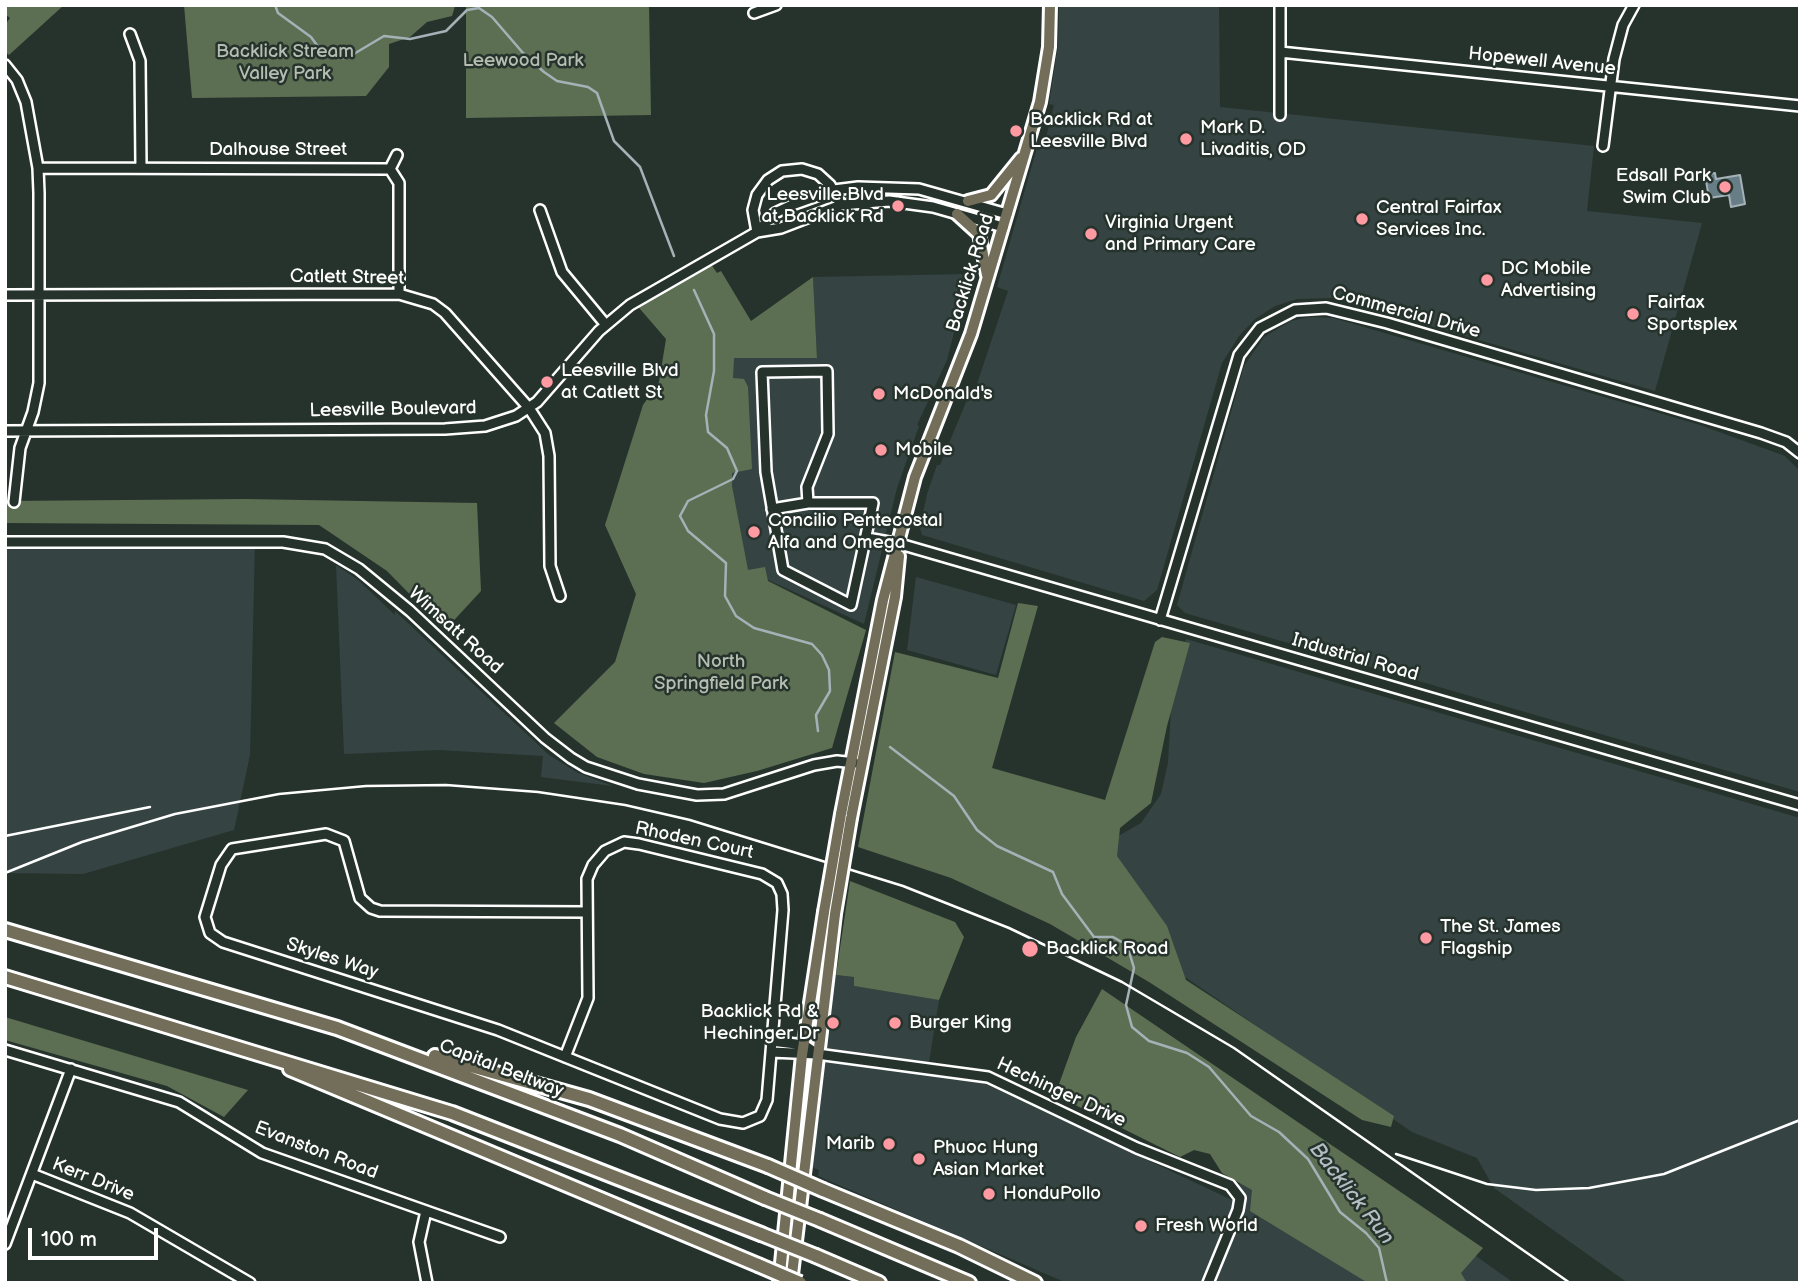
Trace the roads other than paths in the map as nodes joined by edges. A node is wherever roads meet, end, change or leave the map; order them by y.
1 (776, 5) edge
2 (1050, 5) edge
3 (1280, 5) edge
4 (1634, 5) edge
5 (754, 13) dead end
6 (130, 34) dead end
7 (1280, 52) junction
8 (5, 65) edge
9 (1610, 86) junction
10 (1800, 106) edge
11 (1280, 115) dead end
12 (1603, 146) dead end
13 (1025, 153) junction
14 (397, 155) dead end
15 (141, 167) junction
16 (38, 168) junction
17 (390, 169) junction
18 (834, 190) junction
19 (968, 201) junction
20 (841, 205) junction
21 (540, 209) dead end
22 (957, 214) junction
23 (1007, 214) junction
24 (1003, 227) junction
25 (757, 232) junction
26 (988, 282) junction
27 (399, 294) junction
28 (5, 295) edge
29 (39, 295) junction
30 (606, 325) junction
31 (529, 408) junction
32 (5, 431) edge
33 (26, 431) junction
34 (1800, 453) edge
35 (14, 502) dead end
36 (808, 503) junction
37 (772, 509) junction
38 (867, 538) junction
39 (5, 542) edge
40 (900, 544) junction
41 (560, 596) dead end
42 (1160, 620) junction
43 (856, 763) junction
44 (1800, 805) edge
45 (587, 912) junction
46 (829, 913) junction
47 (5, 930) edge
48 (5, 977) edge
49 (337, 1028) junction
50 (191, 1032) junction
51 (771, 1041) junction
52 (5, 1050) edge
53 (803, 1050) junction
54 (771, 1052) junction
55 (817, 1054) junction
56 (565, 1057) junction
57 (71, 1069) junction
58 (32, 1174) junction
59 (426, 1211) junction
60 (820, 1220) junction
61 (500, 1237) dead end
62 (5, 1244) edge
63 (250, 1283) edge
64 (427, 1283) edge
65 (779, 1283) edge
66 (791, 1283) edge
67 (800, 1283) edge
68 (879, 1283) edge
69 (949, 1283) edge
70 (970, 1283) edge
71 (1035, 1283) edge
72 (1208, 1283) edge

1 - 5 street
2 - 13 main road, Backlick Road
3 - 7 street
4 - 9 street
6 - 15 street
7 - 9 street, Hopewell Avenue
7 - 11 street
8 - 16 street
9 - 10 street, Hopewell Avenue
9 - 12 street
13 - 19 main road
13 - 23 main road, Backlick Road
14 - 17 street
15 - 16 street, Dalhouse Street
15 - 17 street, Dalhouse Street
16 - 29 street
17 - 27 street
18 - 19 street, Leesville Boulevard
18 - 20 street
18 - 25 street, Leesville Boulevard
18 - 25 street
19 - 23 street, Leesville Boulevard
20 - 22 street, Leesville Boulevard
20 - 25 street, Leesville Boulevard
21 - 30 street
22 - 24 street, Leesville Boulevard
22 - 26 main road
23 - 24 main road, Backlick Road
24 - 26 main road, Backlick Road
25 - 30 street, Leesville Boulevard
26 - 40 main road, Backlick Road
27 - 29 street, Catlett Street
27 - 31 street, Catlett Street
28 - 29 street, Catlett Street
29 - 33 street
30 - 31 street, Leesville Boulevard
31 - 33 street, Leesville Boulevard
31 - 41 street, Catlett Street
32 - 33 street, Leesville Boulevard
33 - 35 street
34 - 42 street, Commercial Drive
36 - 37 street
36 - 37 street
36 - 38 street
37 - 38 street
38 - 40 street, Industrial Road
39 - 43 street, Wimsatt Road
40 - 42 street, Industrial Road
40 - 43 main road, Backlick Road
42 - 44 street, Industrial Road
43 - 46 main road, Backlick Road, bridge
45 - 51 street, Rhoden Court
45 - 56 street, Rhoden Court
45 - 56 street, Skyles Way
46 - 53 main road, Backlick Road
46 - 55 main road, Backlick Road
47 - 49 highway, Capital Beltway
48 - 50 highway
49 - 60 highway, Capital Beltway, bridge
49 - 71 highway, bridge
50 - 67 highway, bridge
50 - 68 highway, bridge
51 - 53 street
51 - 54 street, Rhoden Court
52 - 57 street, Evanston Road
53 - 54 street
53 - 55 street
53 - 65 main road, Backlick Road
54 - 56 street, Skyles Way
55 - 66 main road, Backlick Road
55 - 72 street, Hechinger Drive
57 - 58 street
57 - 59 street, Evanston Road
58 - 62 street
58 - 63 street, Kerr Drive
59 - 61 street, Evanston Road
59 - 64 street
60 - 69 highway
60 - 70 highway, Capital Beltway

